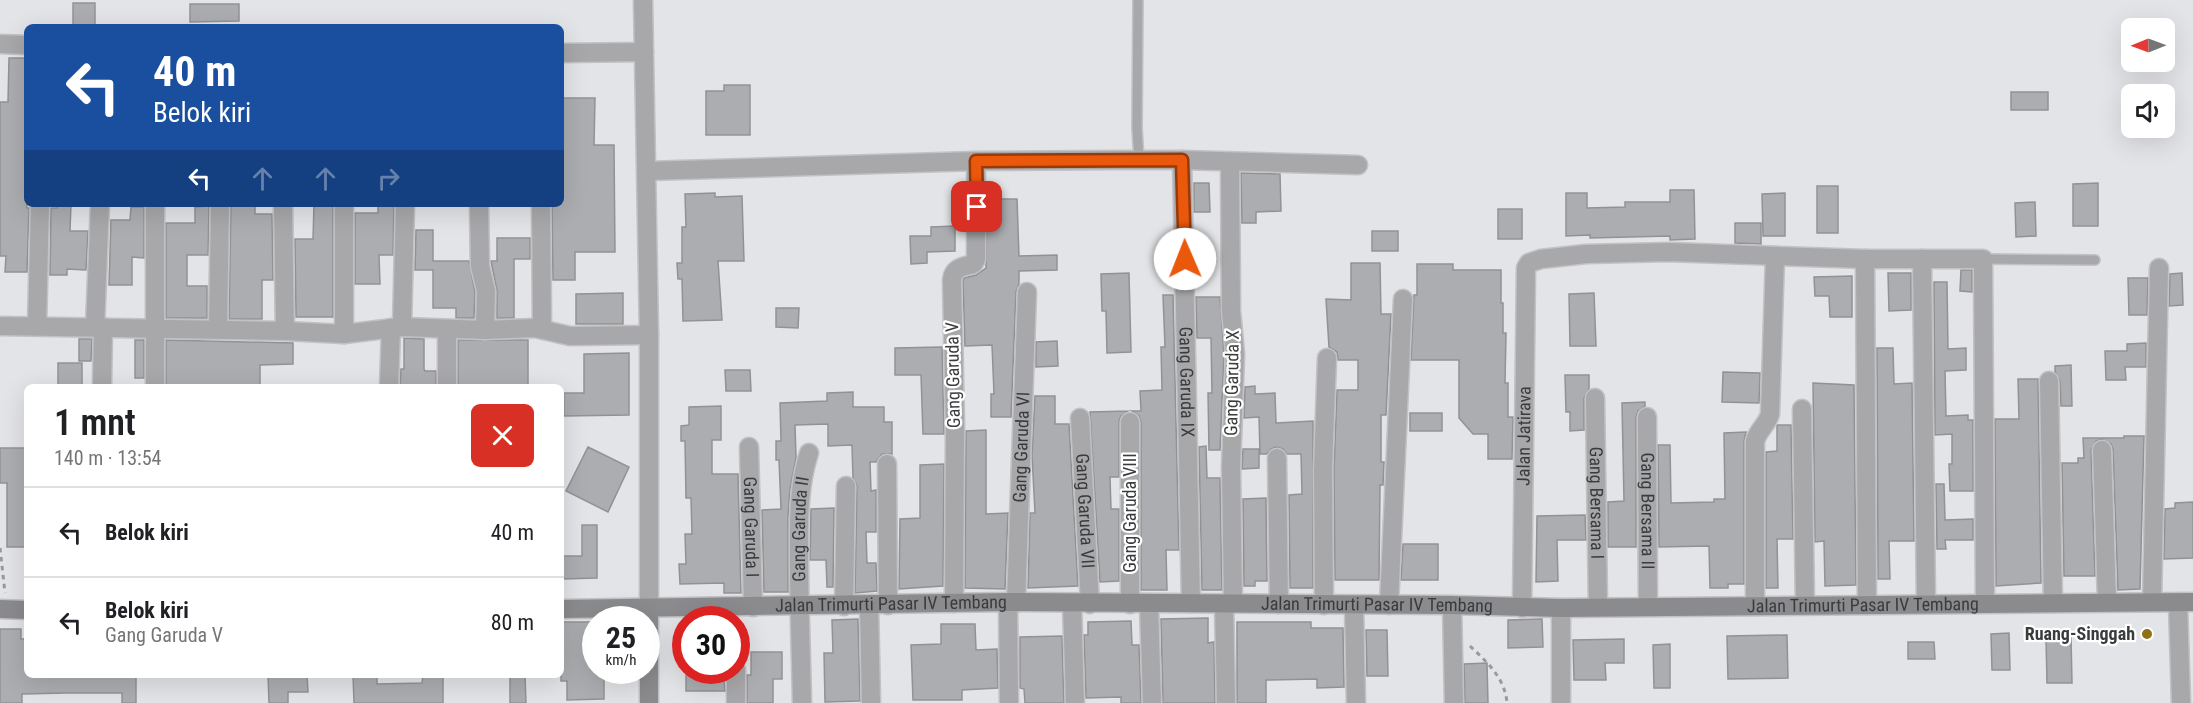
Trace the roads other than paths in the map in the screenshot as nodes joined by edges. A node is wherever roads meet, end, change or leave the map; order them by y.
1 (643, 0) edge
2 (1138, 0) edge
3 (0, 44) edge
4 (24, 45) edge
5 (644, 52) junction
6 (564, 53) edge
7 (1139, 160) junction
8 (1182, 160) junction
9 (976, 161) junction
10 (1230, 162) junction
11 (1358, 165) dead end
12 (647, 171) junction
13 (40, 207) edge
14 (100, 207) edge
15 (155, 207) edge
16 (220, 207) edge
17 (283, 207) edge
18 (344, 207) edge
19 (405, 207) edge
20 (479, 207) edge
21 (541, 207) edge
22 (1775, 256) junction
23 (1865, 259) junction
24 (1922, 259) junction
25 (1983, 259) junction
26 (2095, 260) dead end
27 (2159, 268) dead end
28 (1027, 292) dead end
29 (1403, 299) dead end
30 (0, 326) edge
31 (37, 326) junction
32 (99, 327) junction
33 (397, 327) junction
34 (156, 329) junction
35 (218, 329) junction
36 (447, 329) junction
37 (542, 329) junction
38 (485, 330) junction
39 (285, 331) junction
40 (344, 334) junction
41 (649, 335) junction
42 (1326, 358) dead end
43 (2049, 381) dead end
44 (102, 384) edge
45 (155, 384) edge
46 (389, 384) edge
47 (447, 384) edge
48 (1595, 398) dead end
49 (1802, 410) dead end
50 (1647, 417) dead end
51 (1080, 418) dead end
52 (1130, 422) dead end
53 (748, 447) dead end
54 (2102, 450) dead end
55 (809, 453) dead end
56 (1277, 458) dead end
57 (887, 464) dead end
58 (846, 486) dead end
59 (2107, 602) junction
60 (2152, 602) junction
61 (2185, 602) edge
62 (954, 603) junction
63 (1012, 603) junction
64 (1081, 603) junction
65 (1191, 603) junction
66 (1985, 603) junction
67 (2053, 603) junction
68 (1140, 604) junction
69 (1228, 604) junction
70 (1280, 604) junction
71 (1926, 604) junction
72 (868, 605) junction
73 (888, 605) junction
74 (1324, 605) junction
75 (1354, 605) junction
76 (1389, 605) junction
77 (1452, 605) junction
78 (1805, 605) junction
79 (1867, 605) junction
80 (649, 606) edge
81 (741, 606) edge
82 (799, 606) junction
83 (844, 606) junction
84 (1648, 606) junction
85 (1755, 606) junction
86 (1522, 608) junction
87 (1561, 608) junction
88 (1598, 608) junction
89 (564, 609) edge
90 (582, 609) edge
91 (2, 610) edge
92 (24, 610) edge
93 (750, 610) edge
94 (649, 684) edge
95 (736, 684) edge
96 (649, 703) edge
97 (736, 703) edge
98 (802, 703) edge
99 (871, 703) edge
100 (1009, 703) edge
101 (1075, 703) edge
102 (1152, 703) edge
103 (1226, 703) edge
104 (1356, 703) edge
105 (1454, 703) edge
106 (1561, 703) edge
107 (2181, 703) edge

1 - 5 street
2 - 7 lane
3 - 4 street
5 - 6 street
5 - 12 street
7 - 8 street
7 - 9 street
8 - 10 street
8 - 65 street, Gang Garuda IX
9 - 12 street
9 - 62 street, Gang Garuda V
10 - 11 street
10 - 69 street, Gang Garuda X
12 - 41 street
13 - 31 street
14 - 32 street
15 - 34 street
16 - 35 street
17 - 39 street
18 - 40 street
19 - 33 street
20 - 38 street
21 - 37 street
22 - 23 street
22 - 85 street
22 - 86 street, Jalan Jatirava
23 - 24 street
23 - 79 street
24 - 25 street
24 - 71 street
25 - 26 lane
25 - 66 street
27 - 60 street
28 - 63 street, Gang Garuda VI
29 - 76 street
30 - 31 street
31 - 32 street
32 - 34 street
32 - 44 street
33 - 36 street
33 - 40 street
33 - 46 street
34 - 35 street
34 - 45 street
35 - 39 street
36 - 38 street
36 - 47 street
37 - 38 street
37 - 41 street
39 - 40 street
41 - 80 street
42 - 74 street
43 - 67 street
48 - 88 street, Gang Bersama I
49 - 78 street
50 - 84 street, Gang Bersama II
51 - 64 street, Gang Garuda VII
52 - 68 street, Gang Garuda VIII
53 - 81 street, Gang Garuda I
54 - 59 street
55 - 82 street, Gang Garuda II
56 - 70 street
57 - 73 street
58 - 83 street
59 - 60 street, Jalan Trimurti Pasar IV Tembang
59 - 67 street, Jalan Trimurti Pasar IV Tembang
60 - 61 street, Jalan Trimurti Pasar IV Tembang
61 - 107 street
62 - 63 street, Jalan Trimurti Pasar IV Tembang
62 - 73 street, Jalan Trimurti Pasar IV Tembang
63 - 64 street, Jalan Trimurti Pasar IV Tembang
63 - 100 street, Gang Garuda VI
64 - 68 street, Jalan Trimurti Pasar IV Tembang
64 - 101 street, Gang Garuda VII
65 - 68 street, Jalan Trimurti Pasar IV Tembang
65 - 69 street, Jalan Trimurti Pasar IV Tembang
66 - 67 street, Jalan Trimurti Pasar IV Tembang
66 - 71 street, Jalan Trimurti Pasar IV Tembang
68 - 102 street, Gang Garuda VIII
69 - 70 street, Jalan Trimurti Pasar IV Tembang
69 - 103 street, Gang Garuda X
70 - 74 street, Jalan Trimurti Pasar IV Tembang
71 - 79 street, Jalan Trimurti Pasar IV Tembang
72 - 73 street, Jalan Trimurti Pasar IV Tembang
72 - 83 street, Jalan Trimurti Pasar IV Tembang
72 - 99 street
74 - 75 street, Jalan Trimurti Pasar IV Tembang
75 - 76 street, Jalan Trimurti Pasar IV Tembang
75 - 104 street
76 - 77 street, Jalan Trimurti Pasar IV Tembang
77 - 86 street, Jalan Trimurti Pasar IV Tembang
77 - 105 street
78 - 79 street, Jalan Trimurti Pasar IV Tembang
78 - 85 street, Jalan Trimurti Pasar IV Tembang
82 - 83 street, Jalan Trimurti Pasar IV Tembang
82 - 93 street, Jalan Trimurti Pasar IV Tembang
82 - 98 street, Gang Garuda II
84 - 85 street, Jalan Trimurti Pasar IV Tembang
84 - 88 street, Jalan Trimurti Pasar IV Tembang
86 - 87 street, Jalan Trimurti Pasar IV Tembang
87 - 88 street, Jalan Trimurti Pasar IV Tembang
87 - 106 street
89 - 90 street, Jalan Trimurti Pasar IV Tembang
91 - 92 street
94 - 96 street
95 - 97 street

